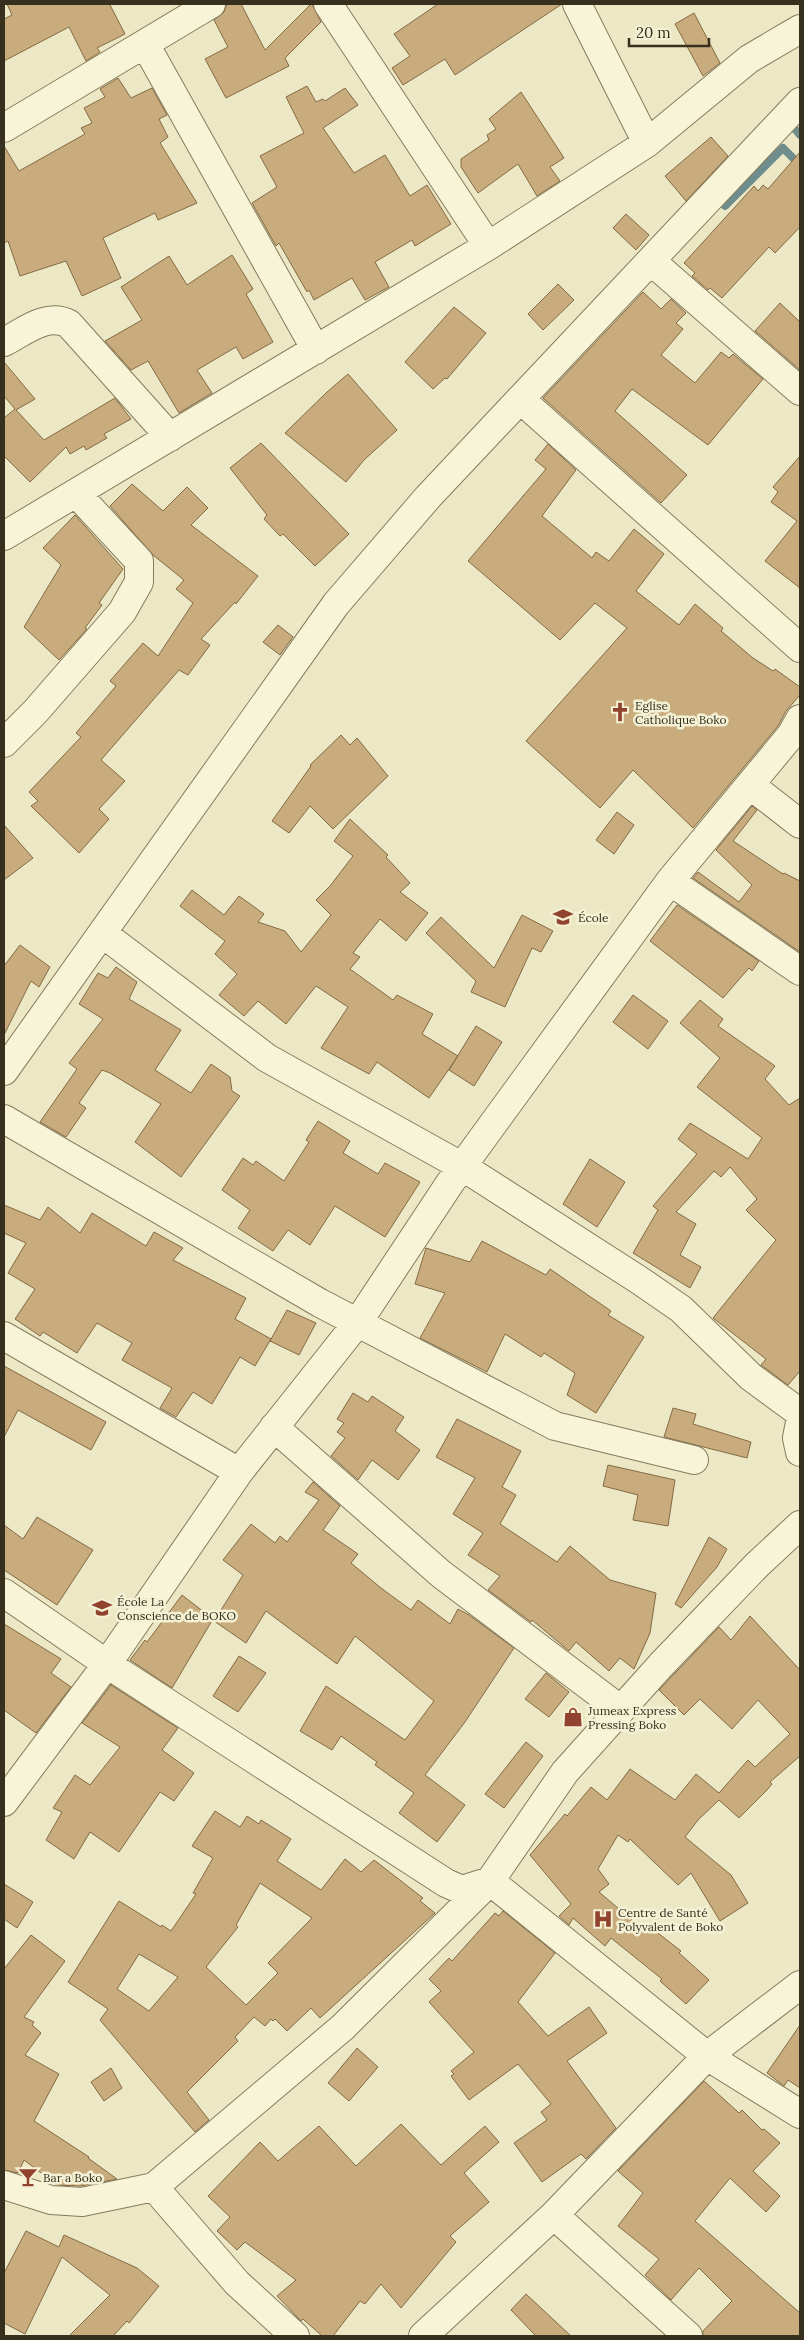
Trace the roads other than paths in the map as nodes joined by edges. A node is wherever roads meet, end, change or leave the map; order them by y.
1 (211, 4) edge
2 (328, 4) edge
3 (577, 4) edge
4 (800, 29) edge
5 (145, 44) junction
6 (800, 102) edge
7 (4, 128) edge
8 (647, 143) junction
9 (488, 246) junction
10 (651, 261) junction
11 (4, 342) edge
12 (316, 350) junction
13 (800, 392) edge
14 (520, 399) junction
15 (170, 437) junction
16 (76, 492) junction
17 (4, 536) edge
18 (800, 648) edge
19 (800, 719) edge
20 (4, 743) edge
21 (750, 785) junction
22 (800, 824) edge
23 (670, 881) junction
24 (102, 933) junction
25 (800, 971) edge
26 (4, 1071) edge
27 (4, 1119) edge
28 (463, 1167) junction
29 (358, 1322) junction
30 (4, 1336) edge
31 (800, 1413) edge
32 (800, 1422) edge
33 (274, 1428) junction
34 (800, 1452) edge
35 (694, 1460) dead end
36 (239, 1472) junction
37 (800, 1525) edge
38 (4, 1593) edge
39 (107, 1664) junction
40 (621, 1710) junction
41 (6, 1796) edge
42 (490, 1881) junction
43 (800, 1985) edge
44 (708, 2056) junction
45 (800, 2114) edge
46 (4, 2185) edge
47 (154, 2187) junction
48 (554, 2215) junction
49 (295, 2336) edge
50 (423, 2336) edge
51 (688, 2336) edge

1 - 5 street
2 - 9 street
3 - 8 street
4 - 8 street
5 - 7 street
5 - 12 street
6 - 10 street
8 - 9 street
9 - 12 street
10 - 13 street
10 - 14 street
11 - 15 street
12 - 15 street
14 - 18 street
14 - 24 street
15 - 16 street
16 - 17 street
16 - 20 street
19 - 21 street
21 - 22 street
21 - 23 street
23 - 25 street
23 - 28 street
24 - 26 street
24 - 28 street
27 - 29 street
28 - 29 street
28 - 31 street
29 - 33 street
29 - 35 street
30 - 36 street
32 - 34 street
33 - 36 street
33 - 40 street
36 - 39 street
37 - 40 street
38 - 39 street
39 - 41 street
39 - 42 street
40 - 42 street
42 - 44 street
42 - 47 street
43 - 44 street
44 - 45 street
44 - 48 street
46 - 47 street
47 - 49 street
48 - 50 street
48 - 51 street

